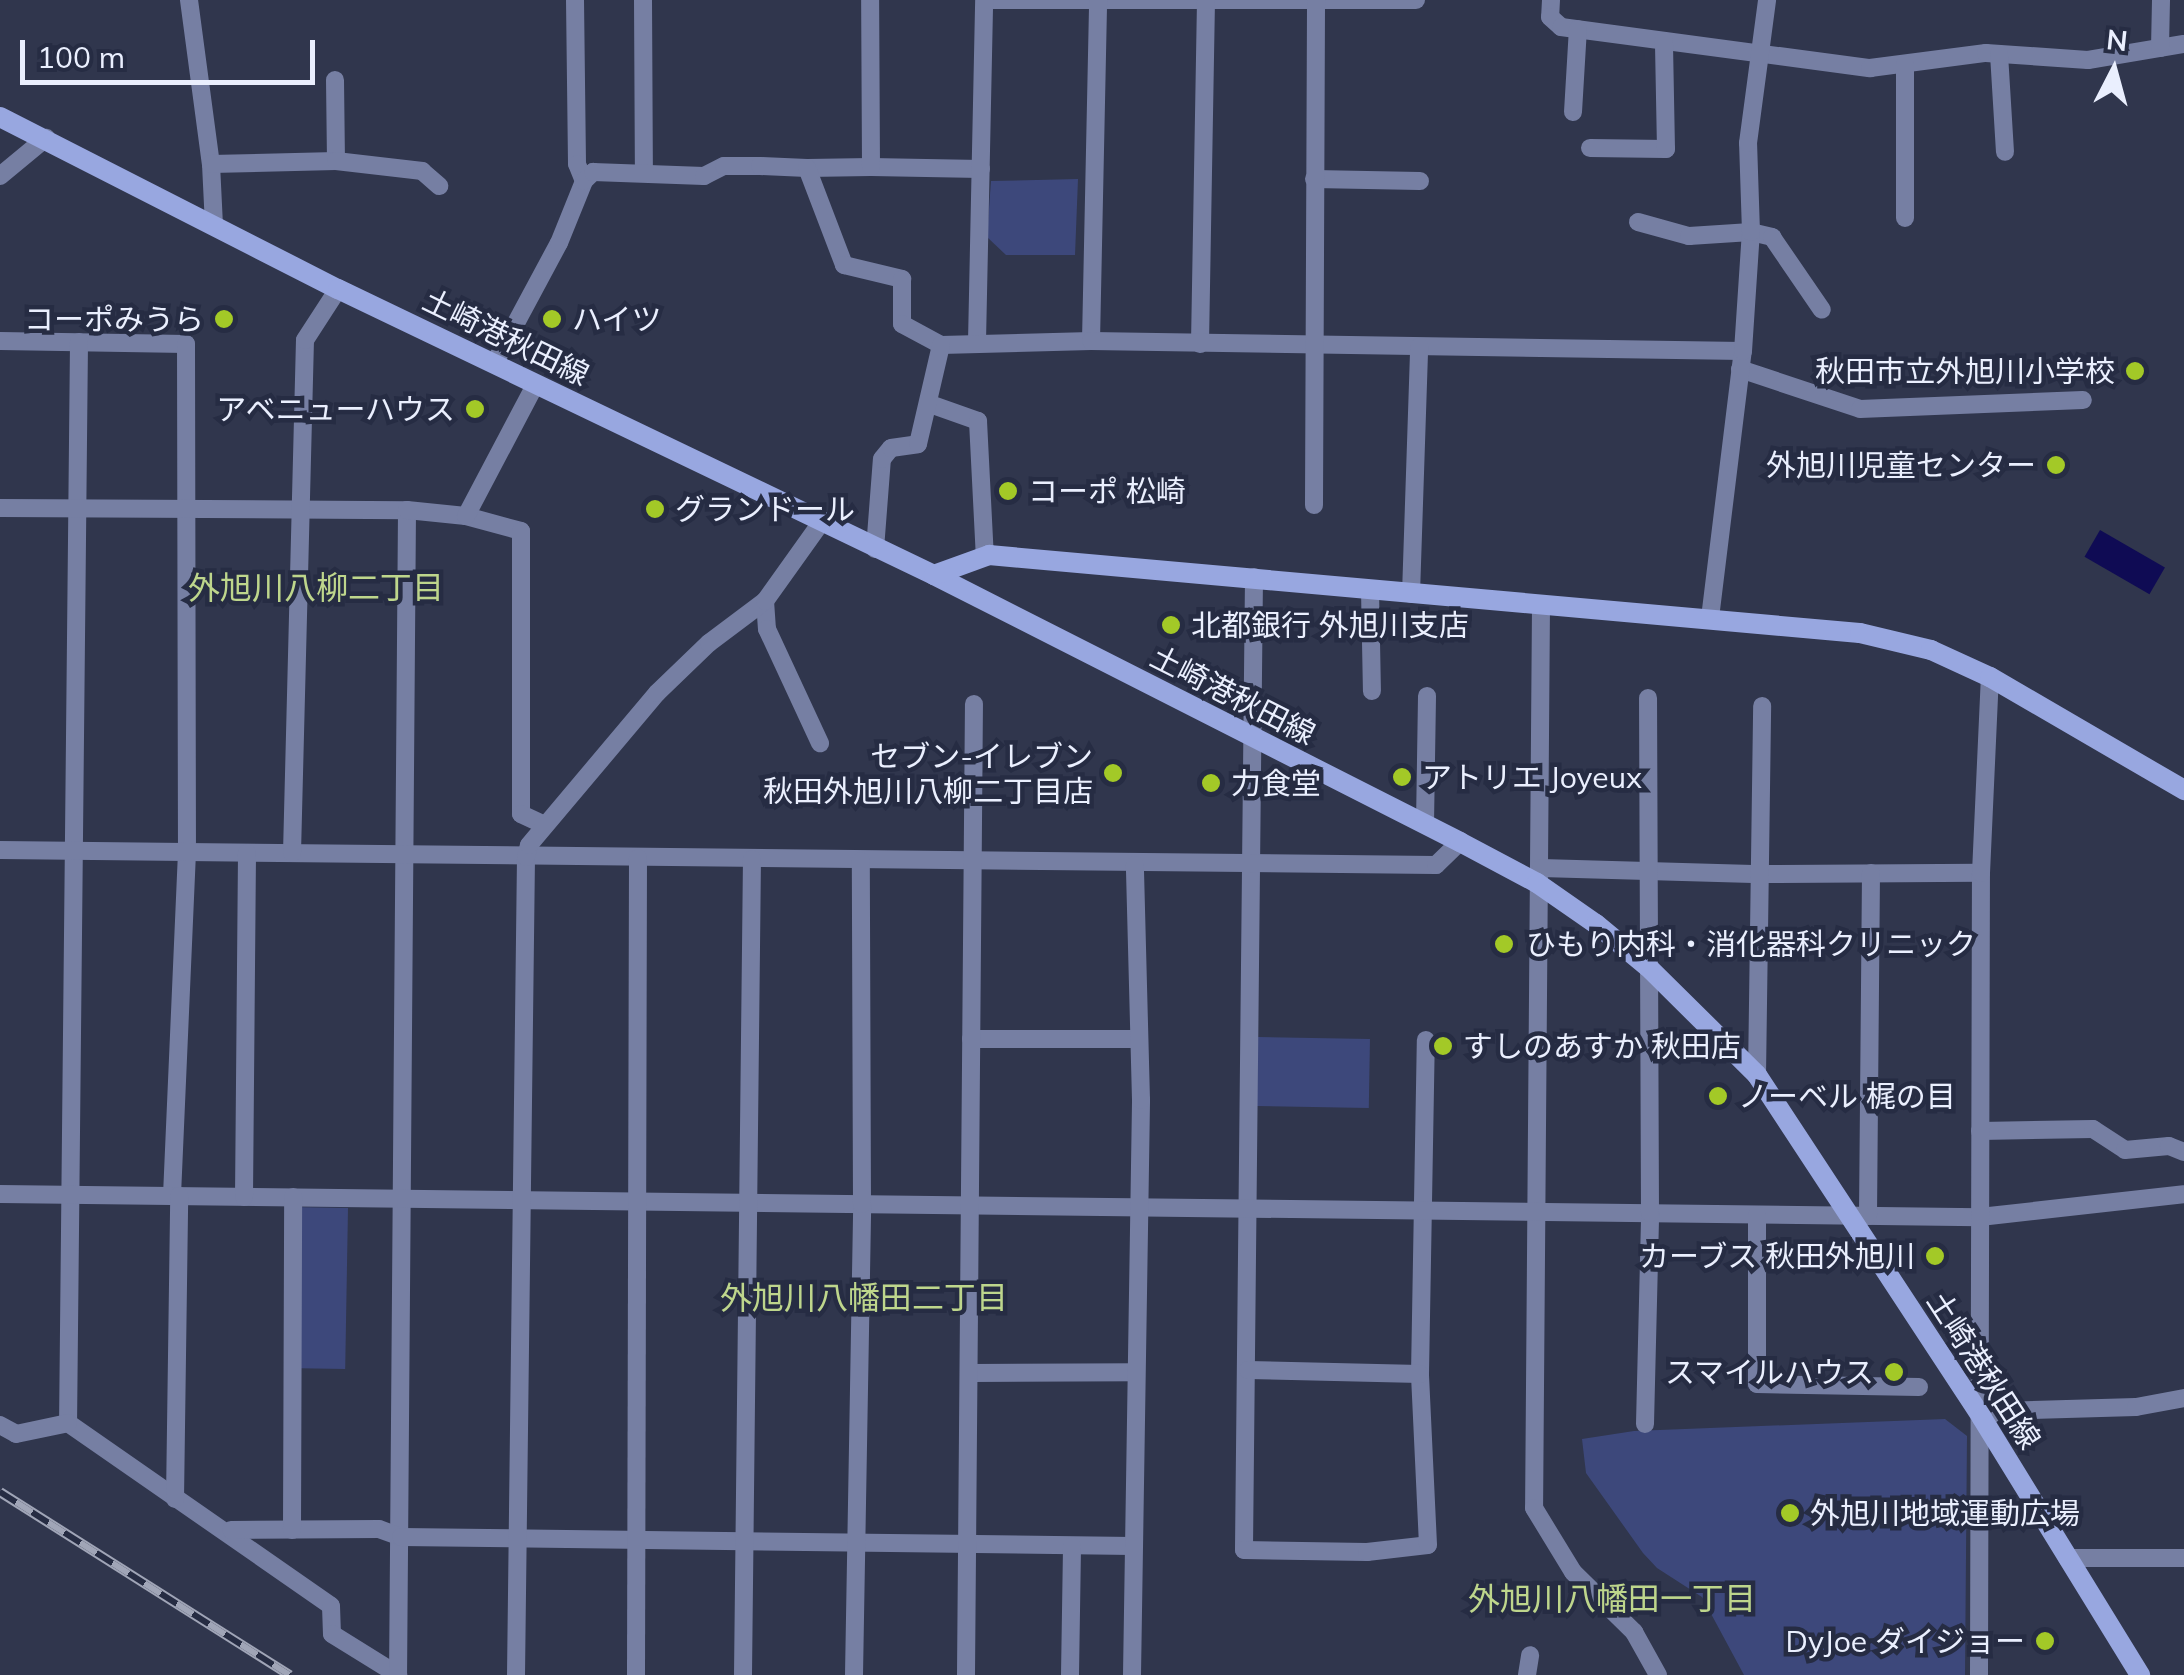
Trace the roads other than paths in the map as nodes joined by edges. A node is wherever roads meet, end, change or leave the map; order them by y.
1 (189, 0) edge
2 (576, 0) edge
3 (643, 0) edge
4 (870, 0) edge
5 (986, 0) edge
6 (1416, 0) edge
7 (1551, 0) edge
8 (1767, 0) edge
9 (2161, 0) edge
10 (1098, 1) edge
11 (1316, 1) edge
12 (1206, 2) edge
13 (1578, 29) junction
14 (1664, 41) junction
15 (2184, 44) edge
16 (2160, 48) junction
17 (1999, 54) junction
18 (1761, 57) junction
19 (1905, 64) junction
20 (334, 80) dead end
21 (1574, 112) dead end
22 (0, 117) edge
23 (46, 138) junction
24 (1590, 148) dead end
25 (2004, 152) dead end
26 (336, 161) junction
27 (210, 164) junction
28 (871, 167) junction
29 (807, 168) junction
30 (981, 169) junction
31 (644, 170) junction
32 (0, 176) edge
33 (1314, 179) junction
34 (584, 181) junction
35 (1420, 181) dead end
36 (439, 186) dead end
37 (1905, 218) dead end
38 (1638, 222) dead end
39 (214, 225) junction
40 (1751, 232) junction
41 (338, 289) junction
42 (1822, 310) dead end
43 (0, 341) edge
44 (78, 342) junction
45 (977, 342) junction
46 (1090, 342) junction
47 (941, 344) junction
48 (1200, 344) junction
49 (1314, 346) junction
50 (1420, 347) junction
51 (1741, 360) junction
52 (494, 364) junction
53 (535, 386) junction
54 (2083, 400) dead end
55 (930, 404) junction
56 (1314, 505) dead end
57 (0, 508) edge
58 (77, 508) junction
59 (187, 509) junction
60 (298, 510) junction
61 (408, 510) junction
62 (466, 516) junction
63 (820, 524) junction
64 (875, 549) junction
65 (985, 557) junction
66 (934, 575) junction
67 (1254, 577) junction
68 (1370, 590) junction
69 (1411, 594) junction
70 (766, 601) junction
71 (1542, 605) junction
72 (1710, 618) junction
73 (1990, 678) junction
74 (1372, 692) dead end
75 (1427, 696) dead end
76 (1648, 698) dead end
77 (974, 704) dead end
78 (1762, 706) dead end
79 (1250, 739) junction
80 (820, 744) dead end
81 (2184, 790) edge
82 (1424, 824) junction
83 (546, 825) junction
84 (1460, 842) junction
85 (0, 850) edge
86 (74, 851) junction
87 (188, 852) junction
88 (247, 853) junction
89 (292, 854) junction
90 (406, 855) junction
91 (526, 856) junction
92 (638, 858) junction
93 (752, 859) junction
94 (862, 861) junction
95 (971, 862) junction
96 (1136, 864) junction
97 (1250, 866) junction
98 (1648, 871) junction
99 (1981, 873) junction
100 (1762, 874) junction
101 (1871, 874) junction
102 (1539, 875) junction
103 (1648, 967) junction
104 (971, 1038) junction
105 (1139, 1039) junction
106 (1426, 1040) dead end
107 (1757, 1075) junction
108 (1980, 1131) junction
109 (2184, 1152) edge
110 (0, 1194) edge
111 (70, 1194) junction
112 (2184, 1194) edge
113 (176, 1196) junction
114 (244, 1196) junction
115 (293, 1197) junction
116 (403, 1198) junction
117 (520, 1200) junction
118 (638, 1202) junction
119 (749, 1202) junction
120 (862, 1204) junction
121 (972, 1206) junction
122 (1138, 1207) junction
123 (1250, 1208) junction
124 (1424, 1211) junction
125 (1539, 1212) junction
126 (1650, 1213) junction
127 (1757, 1214) junction
128 (1846, 1216) junction
129 (1868, 1216) junction
130 (1980, 1217) junction
131 (1248, 1370) junction
132 (1136, 1372) junction
133 (971, 1373) junction
134 (1420, 1374) junction
135 (1919, 1386) dead end
136 (2184, 1398) edge
137 (1982, 1418) junction
138 (68, 1423) junction
139 (1645, 1424) dead end
140 (0, 1425) edge
141 (175, 1498) junction
142 (224, 1530) junction
143 (292, 1530) junction
144 (401, 1538) junction
145 (516, 1539) junction
146 (635, 1540) junction
147 (744, 1542) junction
148 (855, 1543) junction
149 (966, 1544) junction
150 (1072, 1546) junction
151 (1133, 1546) junction
152 (2067, 1558) junction
153 (2184, 1558) edge
154 (1530, 1655) dead end
155 (516, 1675) edge
156 (636, 1675) edge
157 (743, 1675) edge
158 (854, 1675) edge
159 (966, 1675) edge
160 (1070, 1675) edge
161 (1132, 1675) edge
162 (1527, 1675) edge
163 (1658, 1675) edge
164 (1979, 1675) edge
165 (2140, 1675) edge

1 - 27 street
2 - 34 street
3 - 31 street
4 - 28 street
5 - 10 street
5 - 30 street
6 - 11 street
7 - 13 street
8 - 18 street
9 - 16 street
10 - 12 street
10 - 46 street
11 - 12 street
11 - 33 street
12 - 48 street
13 - 14 street
13 - 21 street
14 - 18 street
14 - 24 street
15 - 16 street
16 - 17 street
17 - 19 street
17 - 25 street
18 - 19 street
18 - 40 street
19 - 37 street
20 - 26 street
22 - 23 main road, 土崎港秋田線
23 - 32 street
23 - 39 main road, 土崎港秋田線
26 - 27 street
26 - 36 street
27 - 39 street
28 - 29 street
28 - 30 street
29 - 31 street
29 - 47 street
30 - 45 street
31 - 34 street
33 - 35 street
33 - 49 street
34 - 52 street
38 - 40 street
39 - 41 main road, 土崎港秋田線
40 - 42 street
40 - 51 street
41 - 52 main road, 土崎港秋田線
41 - 60 street
43 - 44 street
44 - 58 street
44 - 59 street
45 - 46 street
45 - 47 street
46 - 48 street
47 - 55 street
48 - 49 street
49 - 50 street
49 - 56 street
50 - 51 street
50 - 69 street
51 - 54 street
51 - 72 street
52 - 53 main road, 土崎港秋田線
53 - 62 street
53 - 63 main road, 土崎港秋田線
55 - 64 street
55 - 65 street
57 - 58 street
58 - 59 street
58 - 86 street
59 - 60 street
59 - 87 street
60 - 61 street
60 - 89 street
61 - 62 street
61 - 90 street
62 - 83 street
63 - 64 main road, 土崎港秋田線
63 - 70 street
64 - 66 main road, 土崎港秋田線
65 - 66 main road
65 - 67 main road
66 - 79 main road, 土崎港秋田線
67 - 68 main road
67 - 79 street
68 - 69 main road
68 - 74 street
69 - 71 main road
70 - 80 street
70 - 83 street
71 - 72 main road
71 - 102 street
72 - 73 main road
73 - 81 main road
73 - 99 street
75 - 82 street
76 - 98 street
77 - 95 street
78 - 100 street
79 - 82 main road, 土崎港秋田線
79 - 97 street
82 - 84 main road, 土崎港秋田線
83 - 91 street
84 - 97 street
84 - 102 main road, 土崎港秋田線
85 - 86 street
86 - 87 street
86 - 111 street
87 - 88 street
87 - 113 street
88 - 89 street
88 - 114 street
89 - 90 street
90 - 91 street
90 - 116 street
91 - 92 street
91 - 117 street
92 - 93 street
92 - 118 street
93 - 94 street
93 - 119 street
94 - 95 street
94 - 120 street
95 - 96 street
95 - 104 street
96 - 97 street
96 - 105 street
97 - 123 street
98 - 100 street
98 - 102 street
98 - 103 street
99 - 101 street
99 - 108 street
100 - 101 street
100 - 107 street
101 - 129 street
102 - 103 main road, 土崎港秋田線
102 - 125 street
103 - 107 main road, 土崎港秋田線
103 - 126 street
104 - 105 street
104 - 121 street
105 - 122 street
106 - 124 street
107 - 128 main road, 土崎港秋田線
108 - 109 street
108 - 130 street
110 - 111 street
111 - 113 street
111 - 138 street
112 - 130 street
113 - 114 street
113 - 141 street
114 - 115 street
115 - 116 street
115 - 143 street
116 - 117 street
116 - 144 street
117 - 118 street
117 - 145 street
118 - 119 street
118 - 146 street
119 - 120 street
119 - 147 street
120 - 121 street
120 - 148 street
121 - 122 street
121 - 133 street
122 - 123 street
122 - 132 street
123 - 124 street
123 - 131 street
124 - 125 street
124 - 134 street
125 - 126 street
125 - 163 street
126 - 127 street
126 - 139 street
127 - 128 street
127 - 135 street
128 - 129 street
128 - 137 main road, 土崎港秋田線
129 - 130 street
130 - 137 street
131 - 134 street
131 - 134 street
132 - 133 street
132 - 151 street
133 - 149 street
136 - 137 street
137 - 152 main road, 土崎港秋田線
137 - 164 street
138 - 140 street
138 - 141 street
141 - 142 street
142 - 143 street
142 - 144 street
143 - 144 street
144 - 145 street
145 - 146 street
145 - 155 street
146 - 147 street
146 - 156 street
147 - 148 street
147 - 157 street
148 - 149 street
148 - 158 street
149 - 150 street
149 - 159 street
150 - 151 street
150 - 160 street
151 - 161 street
152 - 153 street
152 - 165 main road, 土崎港秋田線
154 - 162 street

